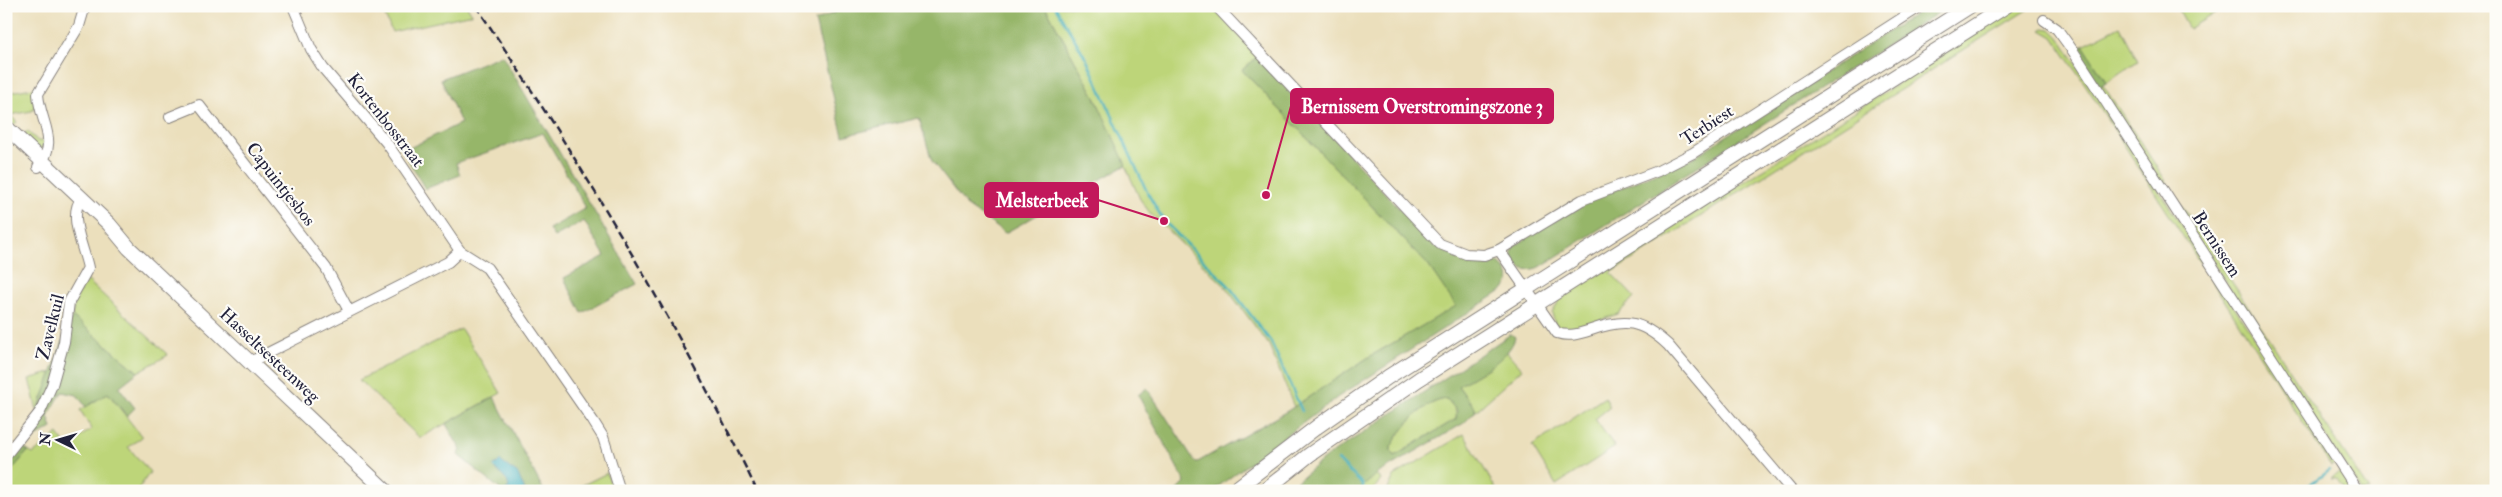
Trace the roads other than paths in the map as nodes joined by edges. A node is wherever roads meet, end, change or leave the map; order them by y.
1 (84, 6) edge
2 (293, 6) edge
3 (1216, 6) edge
4 (1921, 6) edge
5 (1970, 6) edge
6 (2006, 6) edge
7 (2044, 20) dead end
8 (170, 118) dead end
9 (6, 127) edge
10 (6, 136) edge
11 (41, 164) junction
12 (80, 201) junction
13 (1499, 250) junction
14 (460, 251) junction
15 (1526, 288) junction
16 (1537, 305) junction
17 (349, 311) junction
18 (250, 362) junction
19 (6, 455) edge
20 (386, 491) edge
21 (620, 491) edge
22 (1233, 491) edge
23 (1264, 491) edge
24 (1792, 491) edge
25 (2358, 491) edge

1 - 11 street
2 - 14 street, Kortenbosstraat
3 - 13 street, Terbiest
4 - 13 street, Terbiest
5 - 15 main road
6 - 16 main road
7 - 25 street, Bernissem
8 - 17 street, Capuintjesbos
9 - 11 main road, Hasseltsesteenweg
10 - 11 main road, Hasseltsesteenweg
11 - 12 main road, Hasseltsesteenweg
12 - 18 main road, Hasseltsesteenweg
12 - 19 street, Zavelkuil
13 - 15 street
14 - 17 street
14 - 21 street, Kortenbosstraat
15 - 16 street
15 - 22 main road
16 - 23 main road
16 - 24 street
17 - 18 street
18 - 20 main road, Hasseltsesteenweg

